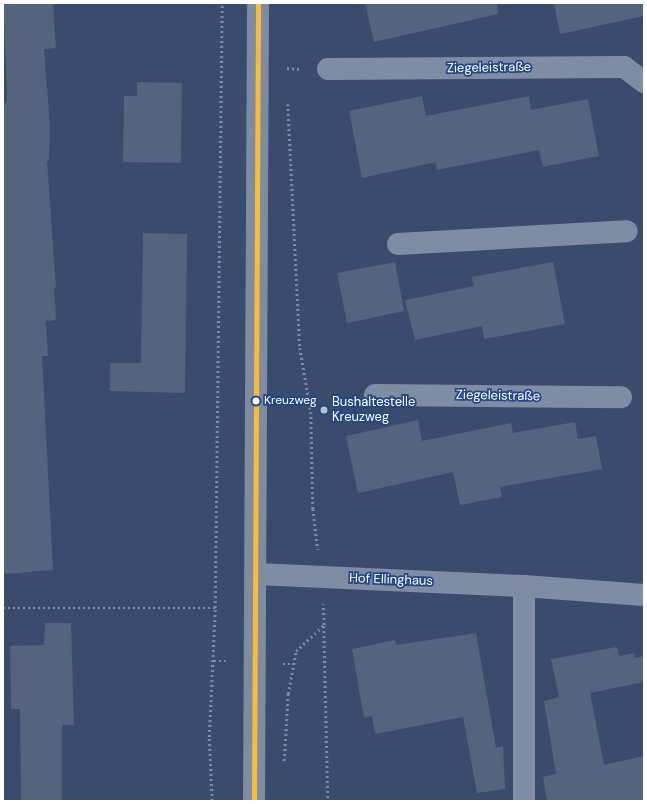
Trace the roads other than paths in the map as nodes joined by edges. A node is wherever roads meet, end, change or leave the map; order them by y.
1 (258, 3) edge
2 (328, 69) dead end
3 (644, 82) edge
4 (627, 231) dead end
5 (398, 244) dead end
6 (375, 395) dead end
7 (620, 398) dead end
8 (257, 574) junction
9 (524, 586) junction
10 (644, 595) edge
11 (254, 801) edge
12 (524, 801) edge

1 - 8 main road
2 - 3 street, Ziegeleistraße
4 - 5 street
6 - 7 street, Ziegeleistraße
8 - 9 street, Hof Ellinghaus
8 - 11 main road
9 - 10 street, Hof Ellinghaus
9 - 12 street

